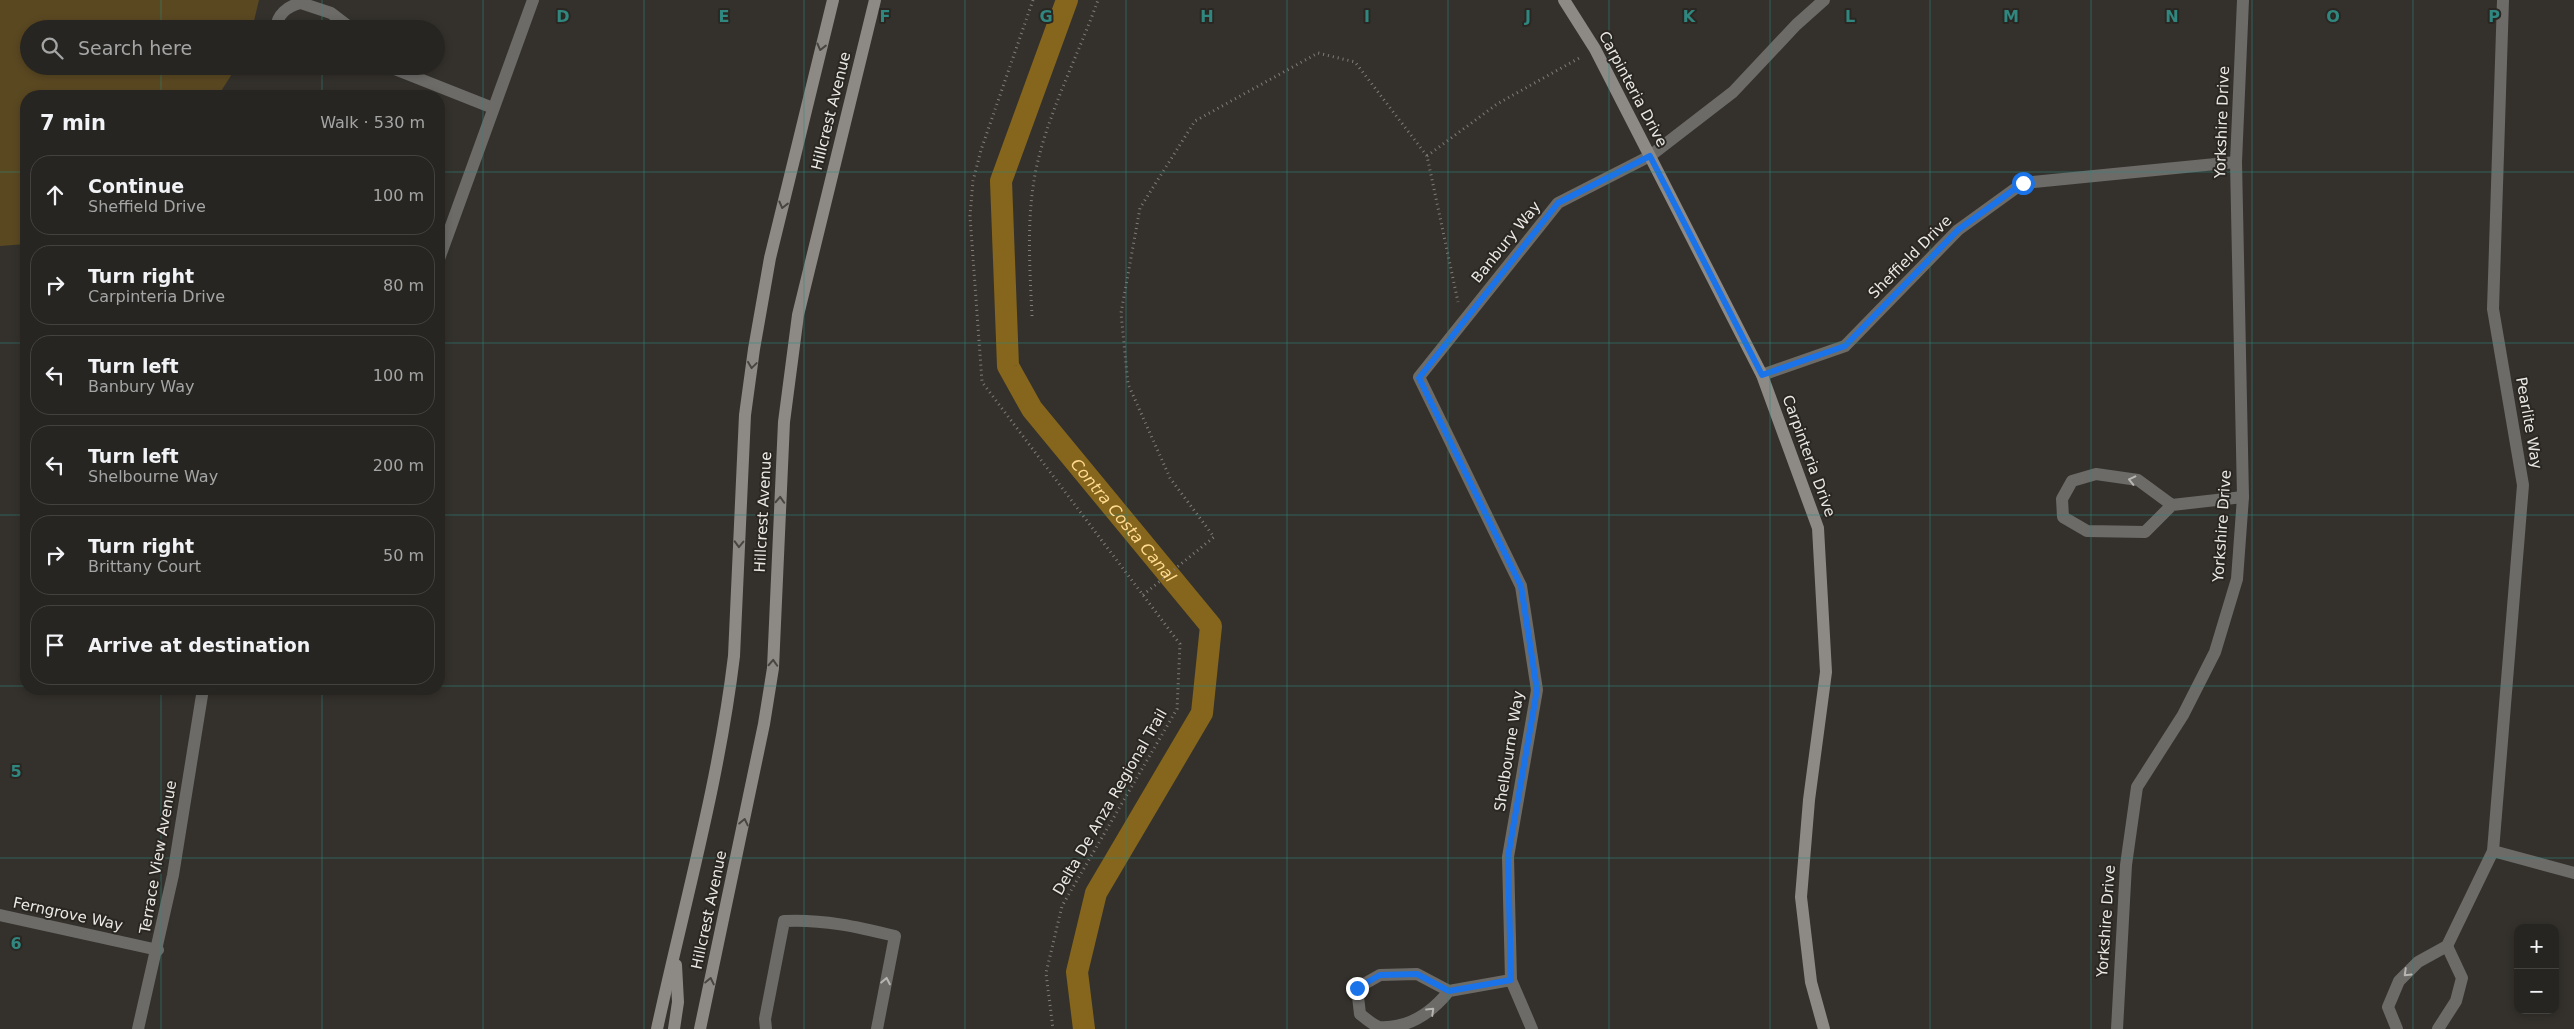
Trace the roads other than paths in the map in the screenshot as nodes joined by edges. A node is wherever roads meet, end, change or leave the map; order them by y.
1 (533, 0) edge
2 (832, 0) edge
3 (875, 0) edge
4 (1564, 0) edge
5 (1824, 0) edge
6 (2243, 0) edge
7 (2502, 0) edge
8 (279, 20) edge
9 (340, 20) edge
10 (410, 75) edge
11 (493, 108) junction
12 (1650, 156) junction
13 (2236, 162) junction
14 (445, 242) edge
15 (1762, 375) junction
16 (1419, 378) joint
17 (2243, 497) junction
18 (2172, 505) junction
19 (202, 695) edge
20 (2492, 851) junction
21 (2574, 873) edge
22 (0, 916) edge
23 (677, 938) junction
24 (2447, 946) junction
25 (158, 950) junction
26 (1511, 980) junction
27 (1449, 991) junction
28 (138, 1029) edge
29 (657, 1029) edge
30 (674, 1029) edge
31 (700, 1029) edge
32 (766, 1029) edge
33 (877, 1029) edge
34 (1532, 1029) edge
35 (1824, 1029) edge
36 (2116, 1029) edge
37 (2397, 1029) edge
38 (2438, 1029) edge

1 - 11 street
2 -> 23 main road, Hillcrest Avenue
31 -> 3 main road, Hillcrest Avenue
4 - 12 main road, Carpinteria Drive
5 - 12 street, Banbury Way
6 - 13 street, Yorkshire Drive
7 - 20 street, Pearlite Way
8 - 9 street
10 - 11 street
11 - 14 street
12 - 15 main road, Carpinteria Drive
12 - 16 street, Banbury Way
13 - 15 street, Sheffield Drive
13 - 17 street, Yorkshire Drive
15 - 35 main road, Carpinteria Drive
16 - 26 street, Shelbourne Way
17 - 18 street
17 - 36 street, Yorkshire Drive
18 -> 18 street
19 - 25 street, Terrace View Avenue
20 - 21 street
20 - 24 street
22 - 25 street, Ferngrove Way
23 - 29 main road, Hillcrest Avenue
23 - 30 main road
24 -> 37 street
24 - 38 street
25 - 28 street, Terrace View Avenue
26 - 27 street
26 - 34 street, Shelbourne Way
27 -> 27 street
33 -> 32 street

